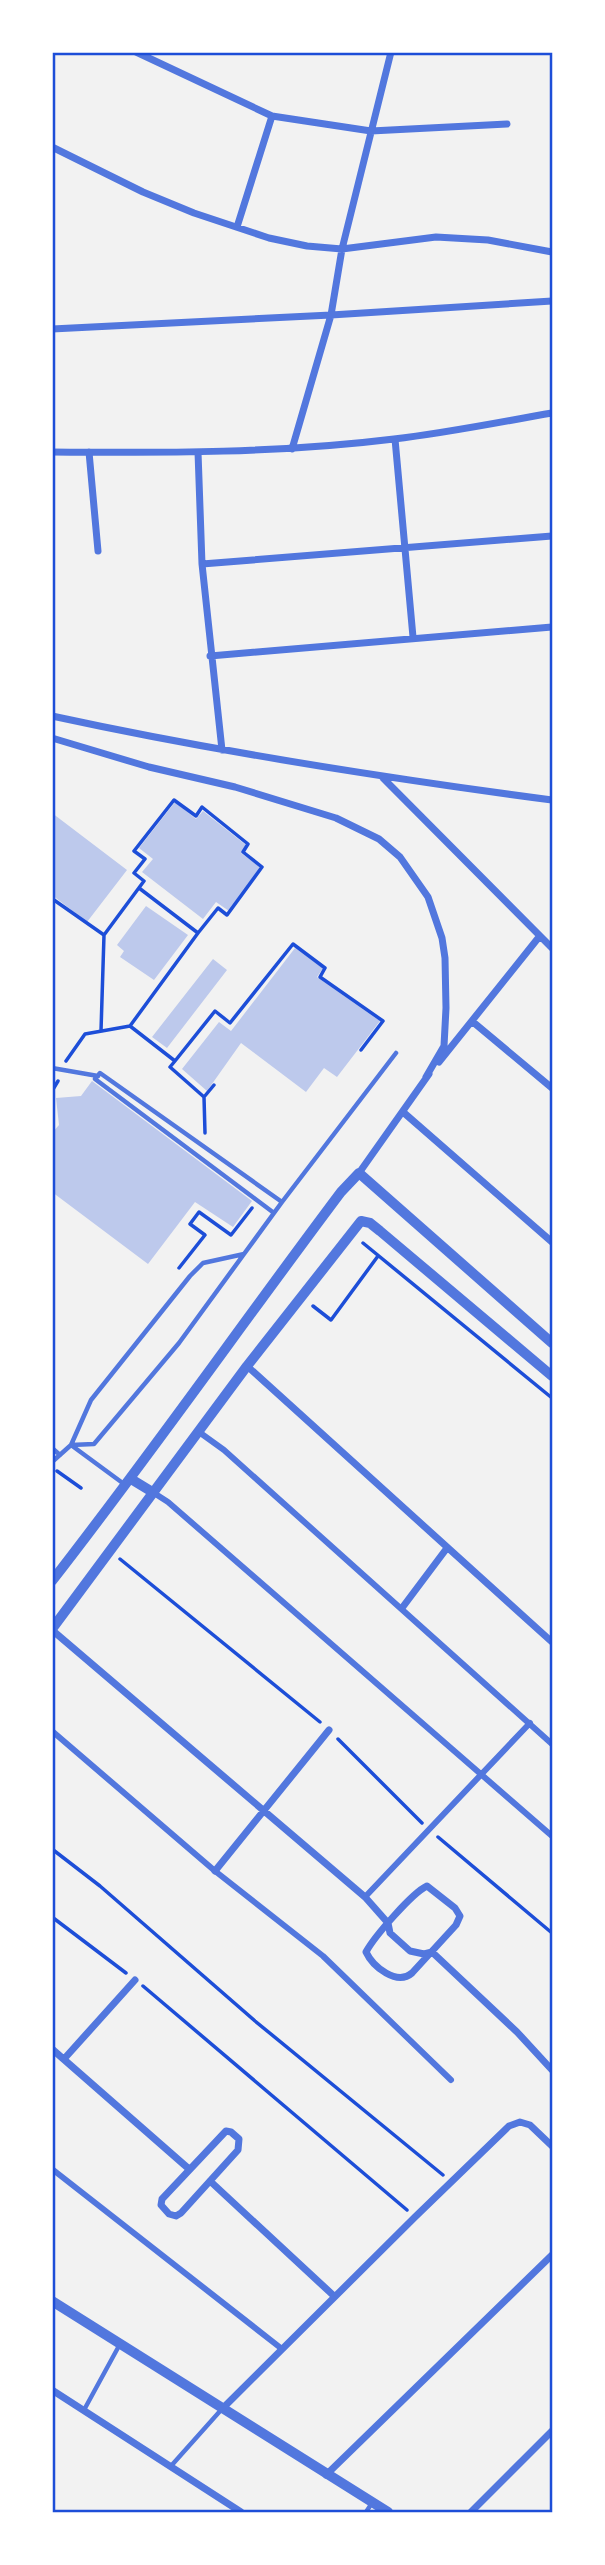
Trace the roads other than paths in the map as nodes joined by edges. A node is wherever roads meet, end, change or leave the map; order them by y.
1 (136, 52) edge
2 (391, 52) edge
3 (272, 116) junction
4 (508, 124) dead end
5 (371, 131) junction
6 (52, 147) edge
7 (237, 227) junction
8 (342, 249) junction
9 (552, 252) edge
10 (552, 300) edge
11 (331, 315) junction
12 (52, 329) edge
13 (552, 413) edge
14 (395, 439) junction
15 (292, 449) junction
16 (52, 452) edge
17 (89, 452) junction
18 (198, 452) junction
19 (552, 536) edge
20 (405, 547) junction
21 (98, 551) dead end
22 (202, 564) junction
23 (552, 627) edge
24 (413, 637) junction
25 (211, 656) junction
26 (52, 716) edge
27 (52, 738) edge
28 (222, 750) junction
29 (383, 777) junction
30 (552, 800) edge
31 (539, 937) junction
32 (552, 948) edge
33 (473, 1022) junction
34 (396, 1053) dead end
35 (52, 1068) edge
36 (98, 1076) junction
37 (426, 1077) junction
38 (552, 1088) edge
39 (403, 1112) junction
40 (359, 1173) junction
41 (282, 1202) junction
42 (274, 1213) junction
43 (552, 1242) edge
44 (244, 1254) junction
45 (552, 1343) edge
46 (247, 1366) junction
47 (552, 1376) edge
48 (199, 1432) junction
49 (71, 1446) junction
50 (52, 1448) edge
51 (60, 1455) junction
52 (52, 1462) edge
53 (129, 1482) junction
54 (154, 1493) junction
55 (447, 1548) junction
56 (52, 1581) edge
57 (402, 1608) junction
58 (52, 1629) edge
59 (552, 1642) edge
60 (530, 1723) junction
61 (330, 1730) dead end
62 (52, 1731) edge
63 (552, 1744) edge
64 (482, 1773) junction
65 (263, 1811) junction
66 (552, 1836) edge
67 (215, 1871) junction
68 (365, 1897) junction
69 (388, 1923) junction
70 (432, 1952) junction
71 (135, 1980) road end
72 (52, 2049) edge
73 (64, 2059) junction
74 (552, 2070) edge
75 (452, 2080) dead end
76 (551, 2142) edge
77 (52, 2169) edge
78 (189, 2169) junction
79 (211, 2181) junction
80 (552, 2255) edge
81 (334, 2296) junction
82 (52, 2301) edge
83 (120, 2344) junction
84 (282, 2349) junction
85 (52, 2390) edge
86 (222, 2409) junction
87 (84, 2410) junction
88 (552, 2431) edge
89 (170, 2467) junction
90 (326, 2476) junction
91 (369, 2508) edge
92 (242, 2512) edge
93 (387, 2512) edge
94 (471, 2512) edge

1 - 3 street
2 - 5 street
3 - 5 street
3 - 7 street
4 - 5 street
5 - 8 street
6 - 7 street
7 - 8 street
8 - 9 street
8 - 11 street
10 - 11 street
11 - 12 street
11 - 15 street
13 - 14 street
14 - 15 street
14 - 20 street
15 - 18 street
16 - 17 street
17 - 18 street
17 - 21 street
18 - 22 street
19 - 20 street
20 - 22 street
20 - 24 street
22 - 25 street
23 - 24 street
24 - 25 street
25 - 28 street
26 - 28 street
27 - 37 street
28 - 29 street
29 - 30 street
29 - 31 street
31 - 32 street
31 - 33 street
33 - 37 street
33 - 38 street
34 - 41 lane
35 - 36 lane
36 - 41 lane
36 - 42 lane
37 - 39 street
39 - 40 street
39 - 43 street
40 - 45 street
40 - 53 street
41 - 42 lane
42 - 44 lane
44 - 49 lane
44 - 49 lane
46 - 47 street
46 - 48 street
46 - 55 street
48 - 54 street
48 - 57 street
49 - 51 lane
49 - 53 lane
50 - 51 lane
51 - 52 lane
53 - 54 street
53 - 56 street
54 - 58 street
54 - 64 street
55 - 57 street
55 - 59 street
57 - 60 street
58 - 65 street
60 - 63 street
60 - 64 street
61 - 65 street
62 - 67 street
64 - 66 street
64 - 68 street
65 - 67 street
65 - 68 street
67 - 75 street
68 - 69 street
69 - 70 street
69 - 70 street
69 - 70 street
70 - 74 street
71 - 73 street
72 - 73 street
73 - 78 street
76 - 81 street
77 - 84 street
78 - 79 street
78 - 79 street
79 - 81 street
80 - 90 street
81 - 84 street
82 - 83 street
83 - 86 street
83 - 87 lane
84 - 86 street
85 - 87 street
86 - 89 lane
86 - 90 street
87 - 89 street
88 - 94 street
89 - 92 street
90 - 91 street
91 - 93 street

